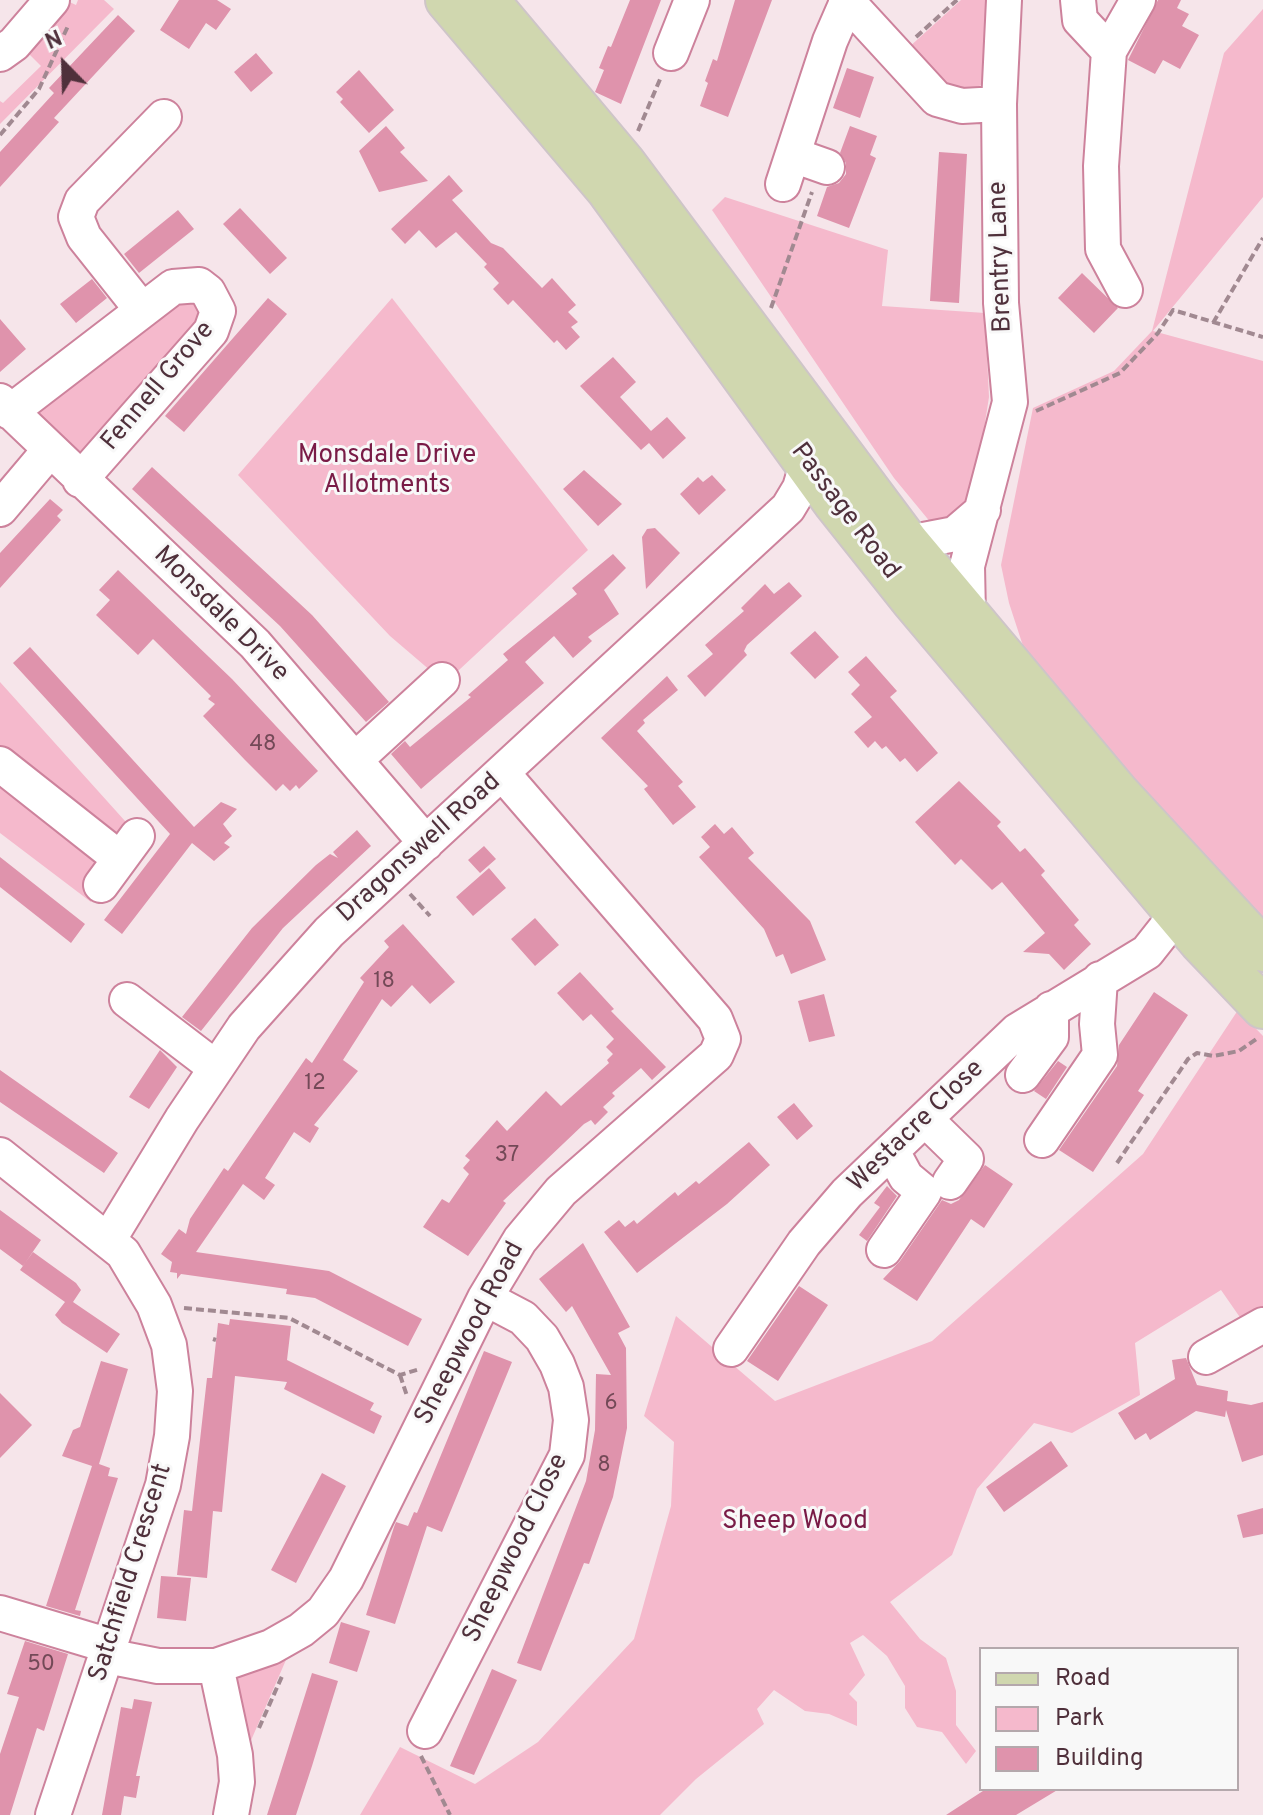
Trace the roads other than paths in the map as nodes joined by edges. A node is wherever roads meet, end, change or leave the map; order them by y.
1 (447, 0) edge
2 (487, 0) edge
3 (692, 0) edge
4 (1004, 0) edge
5 (1078, 0) edge
6 (1138, 0) edge
7 (847, 1) edge
8 (60, 12) edge
9 (680, 45) road end
10 (1109, 51) junction
11 (0, 54) edge
12 (999, 104) junction
13 (164, 117) dead end
14 (804, 167) road end
15 (1125, 290) dead end
16 (142, 310) junction
17 (5, 407) edge
18 (49, 451) junction
19 (807, 464) junction
20 (80, 480) junction
21 (835, 503) junction
22 (788, 508) junction
23 (0, 509) edge
24 (983, 510) junction
25 (908, 543) junction
26 (968, 615) junction
27 (442, 680) dead end
28 (355, 760) junction
29 (0, 764) edge
30 (503, 774) junction
31 (426, 843) junction
32 (119, 859) dead end
33 (1189, 928) junction
34 (1263, 950) edge
35 (1100, 979) junction
36 (127, 1000) dead end
37 (1263, 1007) edge
38 (1051, 1009) junction
39 (216, 1068) junction
40 (1023, 1075) dead end
41 (925, 1119) junction
42 (1042, 1140) dead end
43 (892, 1151) junction
44 (0, 1155) edge
45 (950, 1182) dead end
46 (109, 1239) junction
47 (884, 1250) dead end
48 (485, 1298) junction
49 (1263, 1325) edge
50 (731, 1349) dead end
51 (1206, 1357) dead end
52 (0, 1613) edge
53 (108, 1651) junction
54 (216, 1666) junction
55 (425, 1731) road end
56 (234, 1798) edge
57 (53, 1815) edge

1 - 19 main road, Passage Road
2 - 25 main road, Passage Road
3 - 9 street
4 - 12 street, Brentry Lane
5 - 10 street
6 - 10 street
7 - 12 street
7 - 14 street
8 - 11 street
10 - 15 street
12 - 24 street, Brentry Lane
13 - 16 street
16 - 17 street, Fennell Grove
16 - 20 street, Fennell Grove
17 - 18 street, Monsdale Drive
18 - 20 street, Monsdale Drive
18 - 23 street
19 - 21 main road, Passage Road
19 - 22 street, Dragonswell Road
20 - 28 street, Monsdale Drive
21 - 22 street
21 - 33 main road, Passage Road
22 - 30 street, Dragonswell Road
24 - 25 street
24 - 26 street, Brentry Lane
25 - 26 main road, Passage Road
26 - 34 main road, Passage Road
27 - 28 street
28 - 31 street, Monsdale Drive
29 - 32 street
30 - 31 street, Dragonswell Road
30 - 48 street, Sheepwood Road
31 - 39 street, Dragonswell Road
33 - 35 street, Westacre Close
33 - 37 main road, Passage Road
35 - 38 street, Westacre Close
35 - 42 street
36 - 39 street
38 - 40 street
38 - 41 street, Westacre Close
39 - 46 street, Dragonswell Road
41 - 43 street, Westacre Close
41 - 45 street
43 - 47 street
43 - 50 street, Westacre Close
44 - 46 street, Satchfield Crescent
46 - 53 street, Satchfield Crescent
48 - 54 street, Sheepwood Road
48 - 55 street, Sheepwood Close
49 - 51 street
52 - 53 street, Sheepwood Road
53 - 54 street, Sheepwood Road
53 - 57 street, Satchfield Crescent
54 - 56 street

